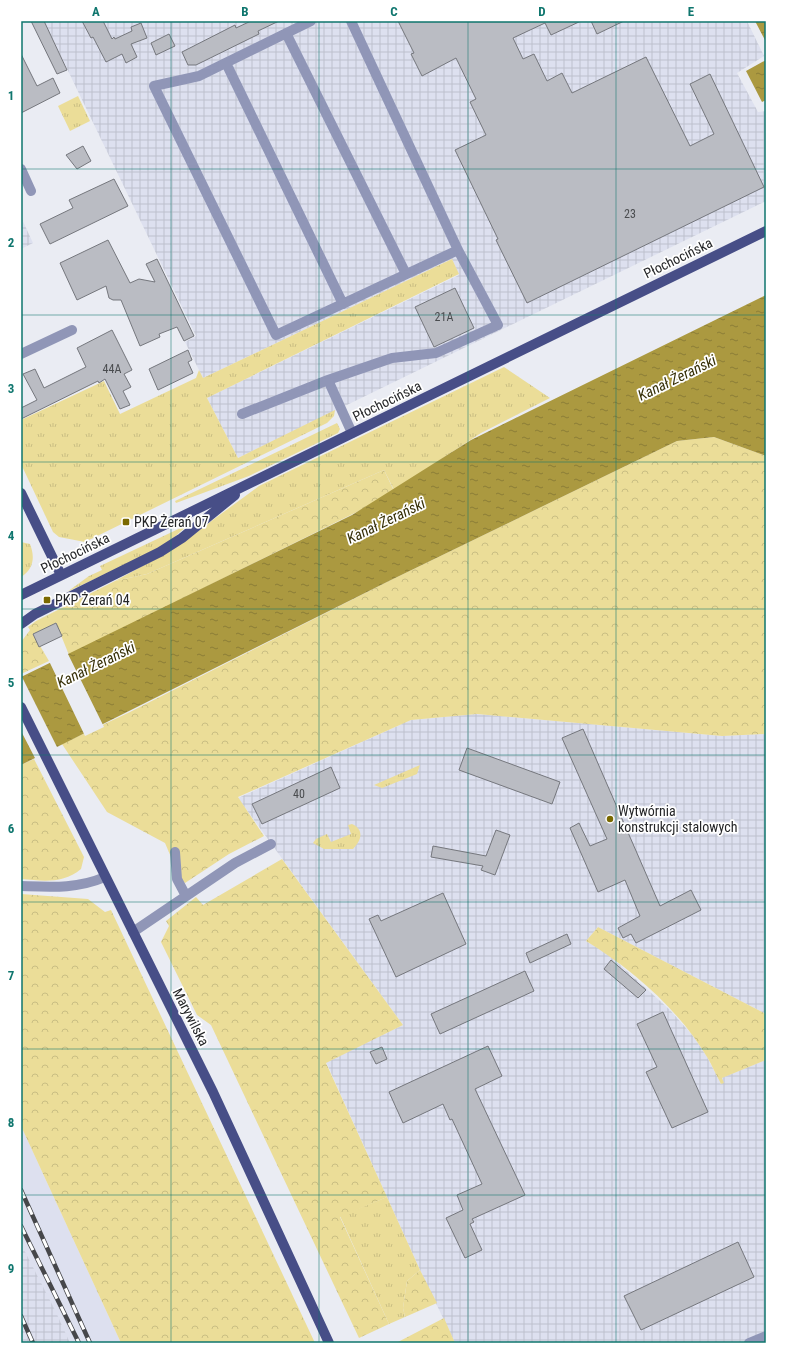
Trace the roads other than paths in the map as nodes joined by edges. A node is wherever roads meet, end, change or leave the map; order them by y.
1 (310, 21) edge
2 (350, 21) edge
3 (286, 33) junction
4 (226, 62) junction
5 (21, 169) edge
6 (31, 191) dead end
7 (766, 231) edge
8 (458, 250) junction
9 (406, 274) junction
10 (343, 304) junction
11 (72, 330) dead end
12 (21, 354) edge
13 (328, 380) junction
14 (242, 414) dead end
15 (352, 433) junction
16 (249, 484) junction
17 (21, 493) edge
18 (61, 575) junction
19 (21, 595) edge
20 (21, 624) edge
21 (21, 707) edge
22 (271, 844) dead end
23 (175, 852) dead end
24 (105, 877) junction
25 (21, 886) edge
26 (186, 896) junction
27 (133, 932) junction
28 (766, 1336) edge
29 (329, 1343) edge
30 (750, 1343) edge

1 - 3 lane
2 - 8 lane
3 - 4 lane
3 - 9 lane
4 - 10 lane
4 - 10 lane
5 - 6 lane
7 - 15 main road, Płochocińska
8 - 9 lane
8 - 13 lane
9 - 10 lane
11 - 12 lane
13 - 14 lane
13 - 15 lane
15 - 16 main road, Płochocińska
16 - 18 main road, Płochocińska
16 - 20 main road
17 - 18 main road
18 - 19 main road, Płochocińska
21 - 24 main road, Marywilska
22 - 26 lane
23 - 26 lane
24 - 25 lane
24 - 27 main road, Marywilska
26 - 27 lane
27 - 29 main road, Marywilska
28 - 30 lane

